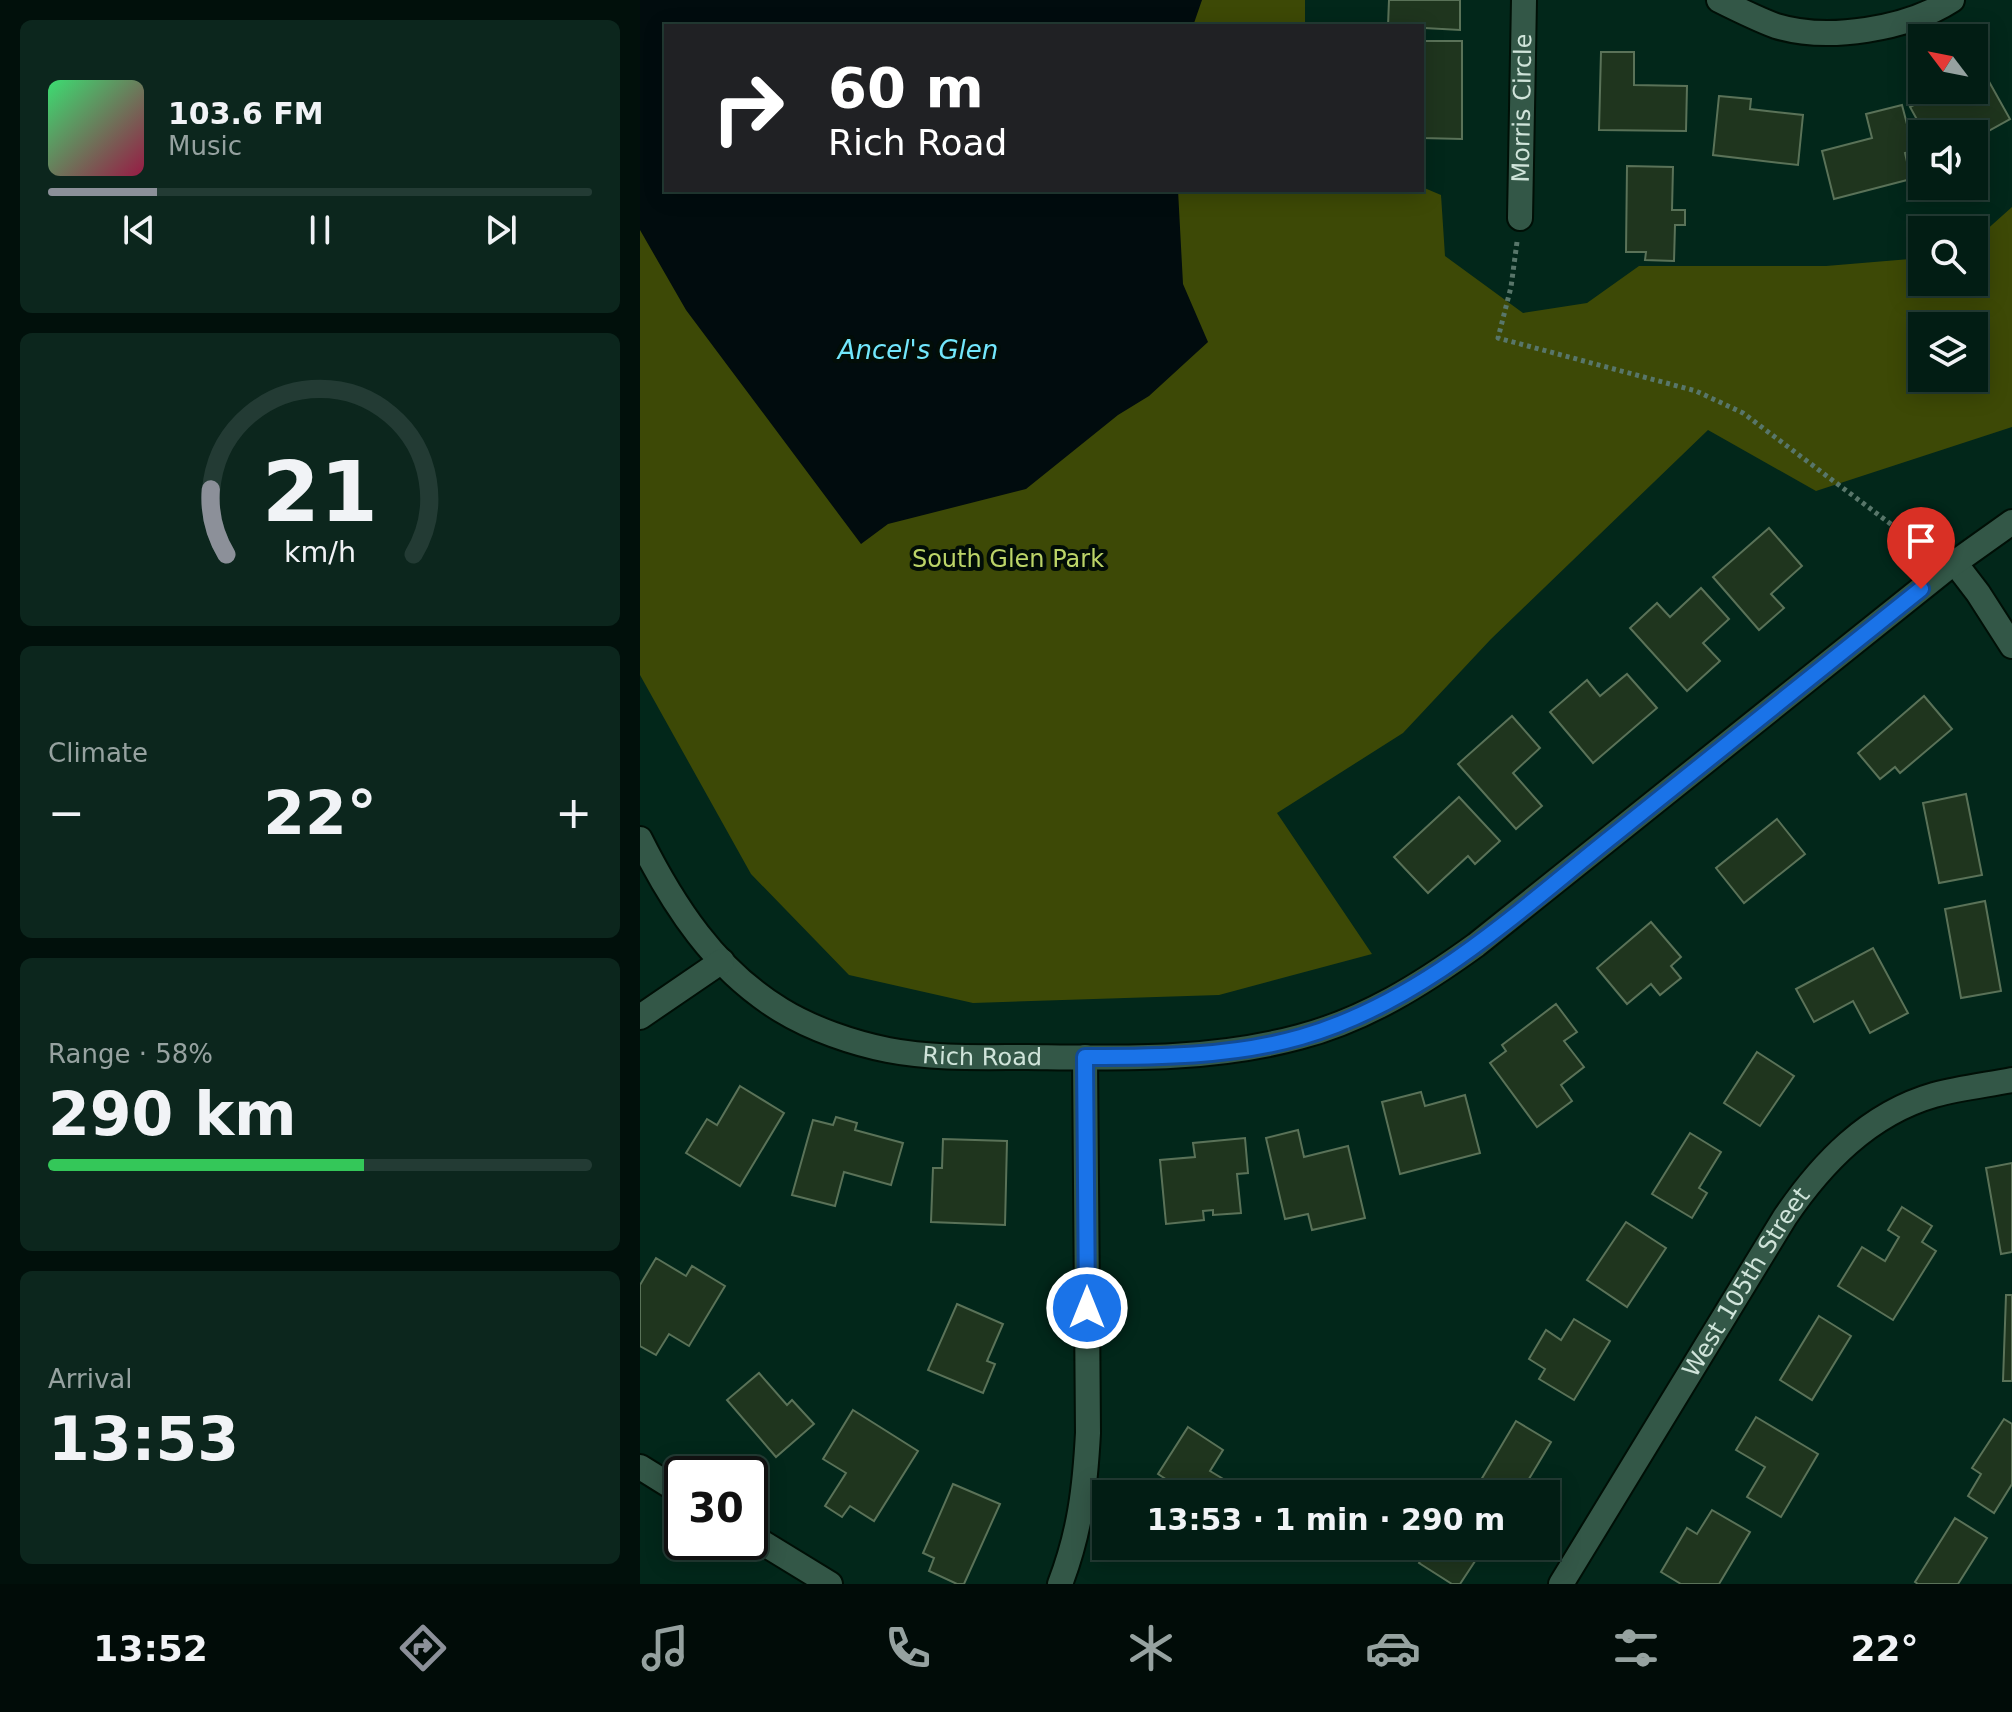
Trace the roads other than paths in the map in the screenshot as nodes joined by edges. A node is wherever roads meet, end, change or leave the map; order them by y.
1 (1524, 0) edge
2 (1719, 0) edge
3 (1952, 0) edge
4 (1520, 218) road end
5 (2012, 522) edge
6 (1950, 566) junction
7 (2012, 646) edge
8 (640, 839) edge
9 (722, 961) junction
10 (640, 1017) edge
11 (1085, 1057) junction
12 (2012, 1080) edge
13 (640, 1467) edge
14 (664, 1482) edge
15 (768, 1546) edge
16 (830, 1584) edge
17 (1060, 1584) edge
18 (1561, 1584) edge

1 - 4 street, Morris Circle
2 - 3 street
5 - 6 street, Rich Road
6 - 7 street
6 - 11 street, Rich Road
8 - 9 street, Rich Road
9 - 10 street
9 - 11 street, Rich Road
11 - 17 street
12 - 18 street, West 105th Street
13 - 14 street
15 - 16 street

